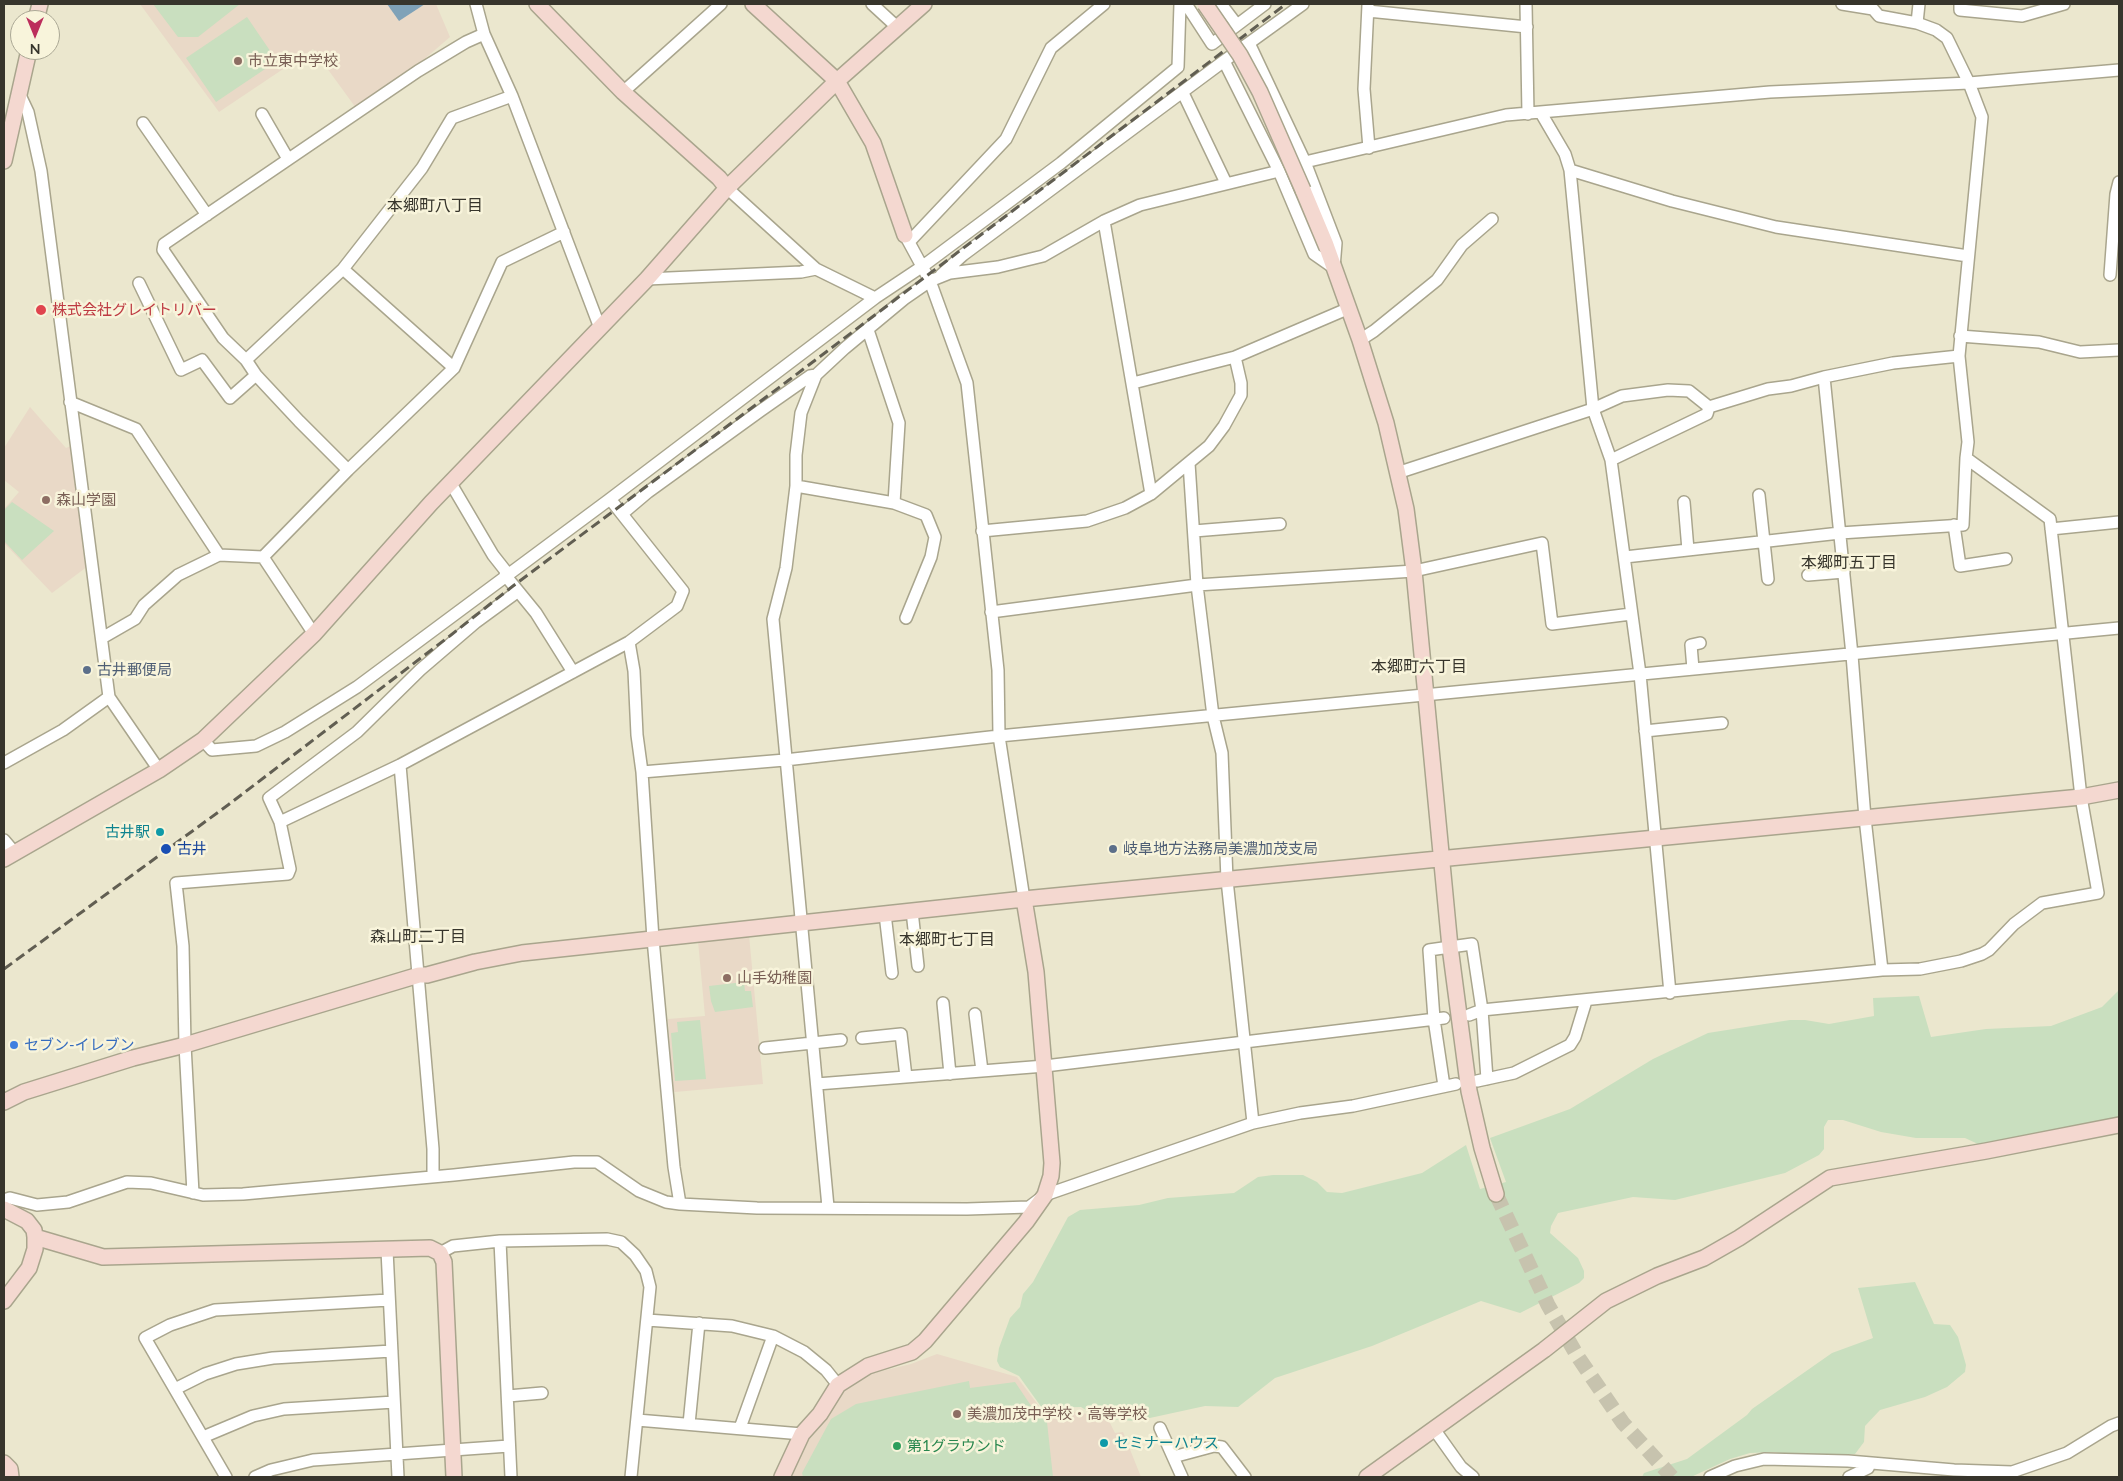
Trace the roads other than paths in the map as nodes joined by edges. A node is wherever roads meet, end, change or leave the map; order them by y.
1 (476, 4) edge
2 (536, 4) edge
3 (721, 4) edge
4 (753, 4) edge
5 (872, 4) edge
6 (924, 4) edge
7 (1104, 4) edge
8 (1180, 4) edge
9 (1186, 4) edge
10 (1205, 4) edge
11 (1221, 4) edge
12 (1265, 4) edge
13 (1303, 4) edge
14 (1526, 4) edge
15 (1842, 4) edge
16 (1919, 4) edge
17 (1960, 4) edge
18 (2064, 4) edge
19 (1873, 6) edge
20 (1368, 7) edge
21 (1918, 23) junction
22 (1237, 25) junction
23 (897, 28) junction
24 (1527, 28) junction
25 (484, 34) junction
26 (1249, 43) junction
27 (27, 60) edge
28 (1224, 62) junction
29 (2119, 70) edge
30 (837, 81) junction
31 (1969, 83) junction
32 (623, 92) junction
33 (19, 93) junction
34 (1183, 93) junction
35 (512, 96) junction
36 (1541, 113) junction
37 (262, 114) dead end
38 (1528, 114) junction
39 (143, 123) dead end
40 (1369, 148) junction
41 (288, 159) junction
42 (4, 161) edge
43 (1305, 162) junction
44 (1570, 170) junction
45 (1279, 171) junction
46 (2119, 182) edge
47 (1226, 184) junction
48 (727, 188) junction
49 (207, 215) junction
50 (1492, 219) dead end
51 (1104, 221) junction
52 (564, 232) junction
53 (907, 239) junction
54 (2116, 244) edge
55 (1968, 256) junction
56 (922, 266) junction
57 (1334, 268) junction
58 (343, 269) junction
59 (816, 269) junction
60 (2110, 275) dead end
61 (647, 279) junction
62 (934, 280) junction
63 (139, 283) dead end
64 (875, 298) junction
65 (1347, 309) junction
66 (600, 328) junction
67 (868, 330) junction
68 (1960, 336) junction
69 (1360, 340) junction
70 (2119, 350) edge
71 (1959, 356) junction
72 (1235, 357) junction
73 (246, 360) junction
74 (454, 368) junction
75 (256, 375) junction
76 (816, 375) junction
77 (1824, 377) junction
78 (1133, 382) junction
79 (70, 402) junction
80 (1709, 407) junction
81 (1593, 408) junction
82 (1966, 458) junction
83 (1610, 460) junction
84 (1189, 463) junction
85 (348, 470) junction
86 (1397, 473) junction
87 (450, 482) junction
88 (796, 486) junction
89 (1151, 494) junction
90 (1759, 495) dead end
91 (610, 499) junction
92 (1684, 502) dead end
93 (894, 503) junction
94 (622, 514) junction
95 (2119, 522) edge
96 (1280, 524) dead end
97 (1954, 525) junction
98 (2051, 529) junction
99 (982, 531) junction
100 (1194, 531) junction
101 (1840, 533) junction
102 (1764, 542) junction
103 (1688, 550) junction
104 (219, 555) junction
105 (263, 557) junction
106 (1625, 557) junction
107 (2006, 559) dead end
108 (1414, 571) junction
109 (1844, 572) junction
110 (506, 574) junction
111 (1808, 575) dead end
112 (1768, 579) dead end
113 (1198, 585) junction
114 (518, 592) junction
115 (992, 612) junction
116 (1631, 614) junction
117 (906, 618) dead end
118 (2119, 628) edge
119 (314, 634) junction
120 (2062, 634) junction
121 (102, 638) junction
122 (629, 642) junction
123 (1700, 643) dead end
124 (1852, 655) junction
125 (1692, 669) junction
126 (573, 672) junction
127 (1640, 674) junction
128 (1426, 696) junction
129 (109, 697) junction
130 (1213, 716) junction
131 (1722, 723) dead end
132 (1645, 731) junction
133 (999, 736) junction
134 (203, 740) junction
135 (786, 760) junction
136 (4, 762) edge
137 (400, 765) junction
138 (159, 770) junction
139 (642, 772) junction
140 (2119, 790) edge
141 (2081, 797) junction
142 (1865, 818) junction
143 (280, 822) junction
144 (4, 840) edge
145 (1655, 840) junction
146 (9, 856) edge
147 (1442, 859) junction
148 (1227, 880) junction
149 (1024, 899) junction
150 (912, 911) junction
151 (885, 914) junction
152 (802, 923) junction
153 (653, 939) junction
154 (1450, 947) junction
155 (918, 966) dead end
156 (1882, 970) junction
157 (892, 973) dead end
158 (419, 975) junction
159 (1670, 993) junction
160 (1586, 1001) junction
161 (943, 1003) dead end
162 (1482, 1010) junction
163 (975, 1014) dead end
164 (1468, 1015) dead end
165 (1439, 1018) junction
166 (862, 1038) dead end
167 (841, 1040) dead end
168 (1245, 1042) junction
169 (814, 1043) junction
170 (185, 1045) junction
171 (765, 1048) dead end
172 (1045, 1066) junction
173 (982, 1071) junction
174 (950, 1074) junction
175 (906, 1077) junction
176 (818, 1084) junction
177 (1456, 1084) dead end
178 (1444, 1086) junction
179 (4, 1102) edge
180 (1253, 1123) junction
181 (2119, 1125) edge
182 (434, 1176) junction
183 (193, 1193) junction
184 (1496, 1194) tunnel mouth
185 (1045, 1195) junction
186 (4, 1200) edge
187 (680, 1204) junction
188 (828, 1207) junction
189 (4, 1209) edge
190 (36, 1237) junction
191 (500, 1241) junction
192 (387, 1250) junction
193 (440, 1253) junction
194 (389, 1300) junction
195 (4, 1301) edge
196 (647, 1320) junction
197 (699, 1324) junction
198 (773, 1336) junction
199 (392, 1351) junction
200 (838, 1385) junction
201 (175, 1389) junction
202 (542, 1393) dead end
203 (508, 1396) junction
204 (394, 1402) junction
205 (637, 1420) junction
206 (2119, 1423) edge
207 (689, 1424) junction
208 (740, 1428) junction
209 (1160, 1428) dead end
210 (1434, 1430) junction
211 (802, 1434) junction
212 (202, 1437) junction
213 (509, 1446) junction
214 (453, 1451) junction
215 (397, 1454) junction
216 (1173, 1457) junction
217 (4, 1464) edge
218 (1870, 1464) junction
219 (2013, 1475) edge
220 (11, 1477) edge
221 (226, 1477) edge
222 (255, 1477) edge
223 (398, 1477) edge
224 (454, 1477) edge
225 (511, 1477) edge
226 (630, 1477) edge
227 (782, 1477) edge
228 (1182, 1477) edge
229 (1245, 1477) edge
230 (1367, 1477) edge
231 (1473, 1477) edge
232 (1710, 1477) edge
233 (1849, 1477) edge

1 - 25 street
2 - 32 street
3 - 32 street
4 - 30 street
5 - 23 street
6 - 23 street
7 - 53 street
8 - 56 street
9 - 22 street
10 - 57 street, bridge
11 - 22 street
12 - 22 street
13 - 26 street
14 - 24 street
15 - 19 street
16 - 21 street
17 - 18 street
19 - 21 street
20 - 24 street
20 - 40 street
21 - 31 street
23 - 30 street
24 - 38 street
25 - 35 street
25 - 41 street
26 - 28 street
26 - 43 street
27 - 33 street
28 - 34 street
28 - 45 street
29 - 31 street
30 - 48 street
30 - 53 street
31 - 36 street
31 - 55 street
32 - 48 street
33 - 42 street
33 - 79 street
34 - 47 street
34 - 62 street
35 - 52 street
35 - 58 street
36 - 38 street
36 - 44 street
37 - 41 street
38 - 40 street
39 - 49 street
40 - 43 street
41 - 49 street
43 - 57 street
44 - 55 street
44 - 81 street
45 - 47 street
45 - 57 street
46 - 54 street
47 - 51 street
48 - 59 street
48 - 61 street
49 - 73 street
50 - 69 street
51 - 62 street
51 - 78 street
52 - 66 street
52 - 74 street
53 - 56 street
54 - 60 street
55 - 68 street
56 - 62 street
56 - 64 street
57 - 65 street
58 - 73 street
58 - 74 street
59 - 61 street
59 - 64 street
61 - 66 street
62 - 67 street
62 - 99 street
63 - 75 street
64 - 91 street
65 - 69 street
65 - 72 street
66 - 87 street
67 - 76 street
67 - 93 street
68 - 70 street
68 - 71 street
69 - 86 street
71 - 77 street
71 - 82 street
72 - 78 street
72 - 84 street
73 - 75 street
74 - 85 street
75 - 85 street
76 - 88 street
76 - 94 street
77 - 80 street
77 - 101 street
78 - 89 street
79 - 104 street
79 - 121 street
80 - 81 street
80 - 83 street
81 - 83 street
81 - 86 street
82 - 97 street
82 - 98 street
83 - 106 street
84 - 89 street
84 - 100 street
85 - 105 street
86 - 108 street
87 - 110 street
87 - 119 street
88 - 93 street
88 - 135 street
89 - 99 street
90 - 102 street
91 - 94 street
91 - 110 street
92 - 103 street
93 - 117 street
94 - 122 street
95 - 98 street
96 - 100 street
97 - 101 street
97 - 107 street
98 - 120 street
99 - 115 street
100 - 113 street
101 - 102 street
101 - 109 street
102 - 103 street
102 - 112 street
103 - 106 street
104 - 105 street
104 - 121 street
105 - 119 street
106 - 116 street
108 - 113 street
108 - 116 street
108 - 128 street
109 - 111 street
109 - 124 street
110 - 114 street
110 - 134 street
113 - 115 street
113 - 130 street
114 - 126 street
114 - 143 street
115 - 133 street
116 - 127 street
118 - 120 street
119 - 134 street
120 - 124 street
120 - 141 street
121 - 129 street
122 - 126 street
122 - 139 street
123 - 125 street
124 - 125 street
124 - 142 street
125 - 127 street
126 - 137 street
127 - 128 street
127 - 132 street
128 - 130 street
128 - 147 street
129 - 136 street
129 - 138 street
130 - 133 street
130 - 148 street
131 - 132 street
132 - 145 street
133 - 135 street
133 - 149 street
134 - 138 street
135 - 139 street
135 - 152 street
137 - 143 street
137 - 158 street
138 - 146 street
139 - 153 street
140 - 141 street
141 - 142 street
141 - 156 street
142 - 145 street
142 - 156 street
143 - 170 street
144 - 146 street
145 - 147 street
145 - 159 street
147 - 148 street
147 - 154 street
148 - 149 street
148 - 168 street
149 - 150 street
149 - 172 street
150 - 151 street
150 - 155 street
151 - 152 street
151 - 157 street
152 - 153 street
152 - 169 street
153 - 158 street
153 - 187 street
154 - 162 street
154 - 165 street
154 - 184 street
156 - 159 street
158 - 170 street
158 - 182 street
159 - 160 street
160 - 162 street
160 - 162 street
161 - 174 street
162 - 164 street
163 - 173 street
165 - 168 street
165 - 178 street
166 - 175 street
167 - 169 street
168 - 172 street
168 - 180 street
169 - 171 street
169 - 176 street
170 - 179 street
170 - 183 street
172 - 173 street
172 - 185 street
173 - 174 street
174 - 175 street
175 - 176 street
176 - 188 street
177 - 178 street
178 - 180 street
180 - 185 street
181 - 210 street
182 - 183 street
182 - 187 street
183 - 186 street
185 - 188 street
185 - 200 street
187 - 188 street
189 - 190 street
190 - 192 street
190 - 195 street
191 - 193 street
191 - 196 street
191 - 203 street
192 - 193 street
192 - 194 street
193 - 214 street
194 - 199 street
194 - 201 street
196 - 197 street
196 - 205 street
197 - 198 street
197 - 207 street
198 - 200 street
198 - 208 street
199 - 201 street
199 - 204 street
200 - 211 street
201 - 212 street
202 - 203 street
203 - 213 street
204 - 212 street
204 - 215 street
205 - 207 street
205 - 226 street
206 - 219 street
207 - 208 street
208 - 211 street
209 - 216 street
210 - 230 street
210 - 231 street
211 - 227 street
212 - 221 street
213 - 214 street
213 - 225 street
214 - 215 street
214 - 224 street
215 - 222 street
215 - 223 street
216 - 228 street
216 - 229 street
217 - 220 street
218 - 219 street
218 - 232 street
218 - 233 street

